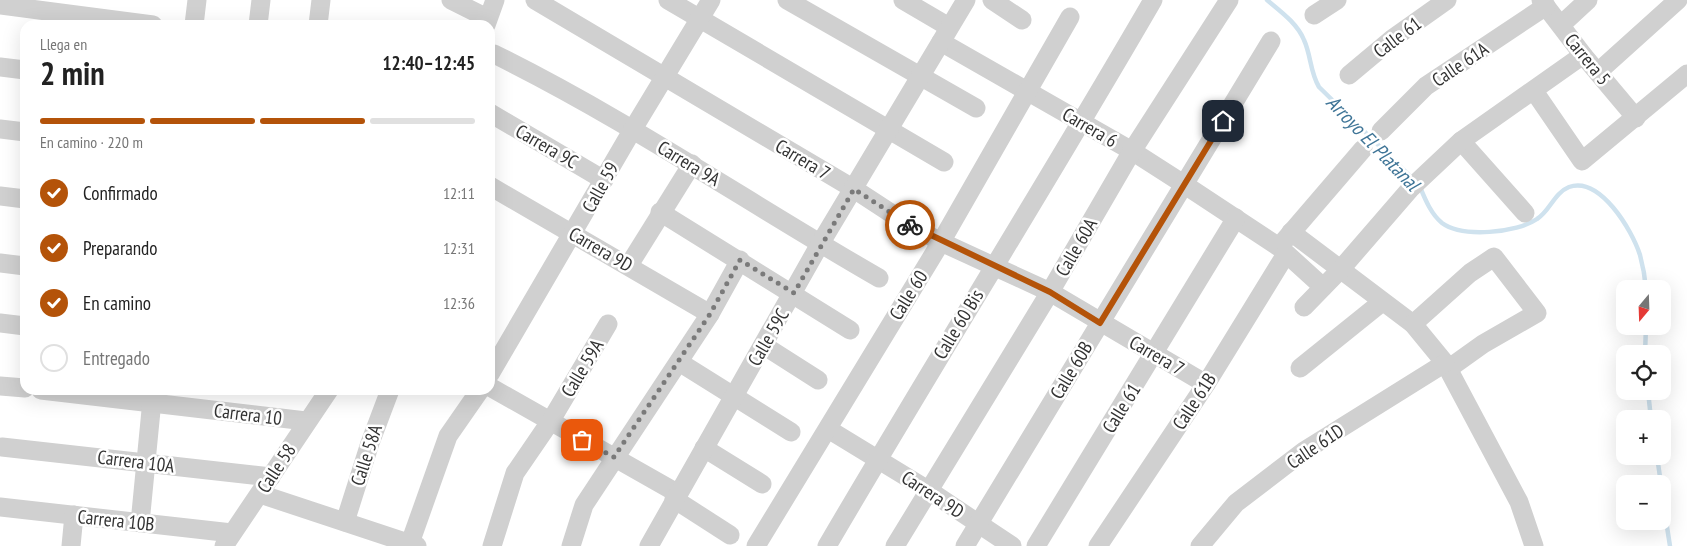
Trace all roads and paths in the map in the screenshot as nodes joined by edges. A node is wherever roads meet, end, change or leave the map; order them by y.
1 (196, 0) edge
2 (261, 0) edge
3 (320, 0) edge
4 (451, 0) edge
5 (495, 0) edge
6 (535, 0) edge
7 (668, 0) edge
8 (711, 0) edge
9 (787, 0) edge
10 (903, 0) edge
11 (966, 0) edge
12 (992, 0) edge
13 (1153, 0) edge
14 (1228, 0) edge
15 (1337, 0) edge
16 (1447, 0) edge
17 (1588, 0) edge
18 (1678, 0) edge
19 (1544, 3) edge
20 (0, 5) edge
21 (1314, 15) dead end
22 (1070, 17) dead end
23 (700, 18) junction
24 (115, 20) edge
25 (194, 20) edge
26 (259, 20) edge
27 (318, 20) edge
28 (484, 20) edge
29 (488, 20) edge
30 (1022, 20) dead end
31 (1561, 25) junction
32 (945, 35) junction
33 (1271, 41) dead end
34 (495, 54) edge
35 (1583, 55) junction
36 (0, 67) edge
37 (20, 69) edge
38 (1598, 72) junction
39 (1687, 74) edge
40 (1349, 75) dead end
41 (665, 76) junction
42 (920, 76) junction
43 (1026, 90) junction
44 (1534, 91) junction
45 (976, 108) dead end
46 (495, 115) edge
47 (1636, 118) junction
48 (1082, 122) junction
49 (0, 129) edge
50 (633, 129) junction
51 (889, 129) junction
52 (20, 131) edge
53 (1381, 131) dead end
54 (1461, 141) junction
55 (1363, 150) dead end
56 (1132, 151) junction
57 (944, 162) dead end
58 (692, 164) junction
59 (604, 180) junction
60 (1185, 185) junction
61 (495, 189) edge
62 (854, 189) junction
63 (0, 196) edge
64 (20, 198) edge
65 (660, 212) junction
66 (1525, 213) dead end
67 (1236, 218) junction
68 (1291, 232) junction
69 (574, 233) junction
70 (940, 242) junction
71 (820, 244) junction
72 (1282, 250) junction
73 (740, 260) junction
74 (0, 263) edge
75 (20, 265) edge
76 (629, 265) junction
77 (993, 266) junction
78 (1340, 270) junction
79 (879, 278) dead end
80 (1323, 287) junction
81 (1050, 292) junction
82 (794, 293) junction
83 (1382, 302) junction
84 (1304, 307) dead end
85 (710, 314) junction
86 (0, 323) edge
87 (1100, 323) junction
88 (608, 324) dead end
89 (1413, 324) junction
90 (20, 325) edge
91 (850, 330) dead end
92 (764, 345) junction
93 (1154, 354) junction
94 (679, 362) junction
95 (495, 366) edge
96 (1446, 366) junction
97 (1300, 368) dead end
98 (818, 380) dead end
99 (1206, 384) junction
100 (0, 386) edge
101 (20, 388) edge
102 (495, 390) edge
103 (134, 395) edge
104 (325, 395) edge
105 (388, 395) edge
106 (477, 395) edge
107 (152, 396) edge
108 (734, 396) junction
109 (306, 421) junction
110 (550, 422) junction
111 (828, 429) junction
112 (791, 432) dead end
113 (2, 446) dead end
114 (704, 448) junction
115 (614, 457) junction
116 (878, 459) junction
117 (146, 462) junction
118 (271, 478) junction
119 (762, 484) dead end
120 (928, 490) junction
121 (260, 494) junction
122 (675, 496) junction
123 (0, 507) edge
124 (74, 515) junction
125 (345, 522) junction
126 (140, 523) junction
127 (980, 524) junction
128 (730, 535) dead end
129 (228, 539) edge
130 (412, 545) edge
131 (71, 546) edge
132 (492, 546) edge
133 (570, 546) edge
134 (649, 546) edge
135 (756, 546) edge
136 (827, 546) edge
137 (895, 546) edge
138 (966, 546) edge
139 (1012, 546) edge
140 (1036, 546) edge
141 (1098, 546) edge
142 (1200, 546) edge
143 (1534, 546) edge

1 - 25 street
2 - 26 street
3 - 27 street
4 - 28 street
5 - 29 street
6 - 41 street, Carrera 7
7 - 23 street
8 - 23 street, Calle 59
9 - 42 street
10 - 32 street, Carrera 6
11 - 32 street, Calle 59C
12 - 30 street
13 - 48 street, Calle 60 Bis
14 - 56 street, Calle 60A
15 - 21 street
16 - 40 street, Calle 61
17 - 31 street
18 - 38 street
19 - 31 street, Carrera 5
19 - 53 street, Calle 61A
20 - 24 street
22 - 43 street, Calle 60
23 - 41 street, Calle 59
23 - 51 street
31 - 35 street, Carrera 5
32 - 42 street, Calle 59C
32 - 43 street, Carrera 6
33 - 60 street, Calle 60B
34 - 50 street, Carrera 9A
35 - 38 street, Carrera 5
35 - 44 street
36 - 37 street
38 - 47 street, Carrera 5
39 - 47 street
41 - 50 street, Calle 59
41 - 62 street, Carrera 7
42 - 45 street
42 - 51 street, Calle 59C
43 - 48 street, Carrera 6
43 - 70 street, Calle 60
44 - 47 street
44 - 54 street
46 - 59 street, Carrera 9C
48 - 56 street, Carrera 6
48 - 77 street, Calle 60 Bis
49 - 52 street
50 - 58 street, Carrera 9A
50 - 59 street, Calle 59
51 - 57 street
51 - 62 street, Calle 59C
54 - 66 street
54 - 78 street
55 - 68 street, Calle 61B
56 - 60 street, Carrera 6
56 - 81 street, Calle 60A
58 - 65 street
58 - 71 street, Carrera 9A
59 - 69 street, Calle 59
60 - 67 street, Carrera 6
60 - 87 street, Calle 60B
61 - 69 street, Carrera 9D
62 - 70 street, Carrera 7
62 - 71 street, Calle 59C
63 - 64 street
65 - 73 street
65 - 76 street
67 - 72 street, Carrera 6
67 - 93 street, Calle 61
68 - 72 street, Calle 61B
68 - 78 street
69 - 76 street, Carrera 9D
69 - 95 street, Calle 59
70 - 77 street, Carrera 7
70 - 111 street, Calle 60
71 - 79 street, Carrera 9A
71 - 82 street, Calle 59C
72 - 80 street, Carrera 6
72 - 99 street, Calle 61B
73 - 82 street
73 - 85 street
74 - 75 street
76 - 85 street, Carrera 9D
77 - 81 street, Carrera 7
77 - 116 street, Calle 60 Bis
78 - 80 street
78 - 83 street
80 - 84 street
81 - 87 street, Carrera 7
81 - 120 street, Calle 60A
82 - 91 street
82 - 92 street, Calle 59C
83 - 89 street
83 - 97 street
85 - 94 street
86 - 90 street
87 - 93 street, Carrera 7
87 - 127 street, Calle 60B
88 - 110 street, Calle 59A
89 - 96 street
89 - 96 street, Calle 61D
92 - 98 street
92 - 108 street, Calle 59C
93 - 99 street, Carrera 7
93 - 140 street, Calle 61
94 - 108 street
94 - 115 street
96 - 142 street, Calle 61D
96 - 143 street
99 - 141 street, Calle 61B
100 - 101 street
102 - 110 street
103 - 107 street, Carrera 10
104 - 109 street, Calle 58
105 - 125 street, Calle 58A
106 - 130 street
107 - 109 street, Carrera 10
107 - 117 street
108 - 112 street
108 - 114 street, Calle 59C
109 - 118 street, Calle 58
110 - 115 street
110 - 132 street, Calle 59A
111 - 116 street, Carrera 9D
111 - 135 street, Calle 60
113 - 117 street, Carrera 10A
114 - 119 street
114 - 122 street, Calle 59C
115 - 122 street
115 - 133 street
116 - 120 street, Carrera 9D
116 - 136 street, Calle 60 Bis
117 - 118 street, Carrera 10A
117 - 126 street
118 - 121 street, Calle 58
120 - 127 street, Carrera 9D
120 - 137 street, Calle 60A
121 - 125 street
121 - 129 street, Calle 58
122 - 128 street
122 - 134 street, Calle 59C
123 - 124 street, Carrera 10B
124 - 126 street, Carrera 10B
124 - 131 street
125 - 130 street
126 - 129 street, Carrera 10B
127 - 138 street, Calle 60B
127 - 139 street, Carrera 9D

